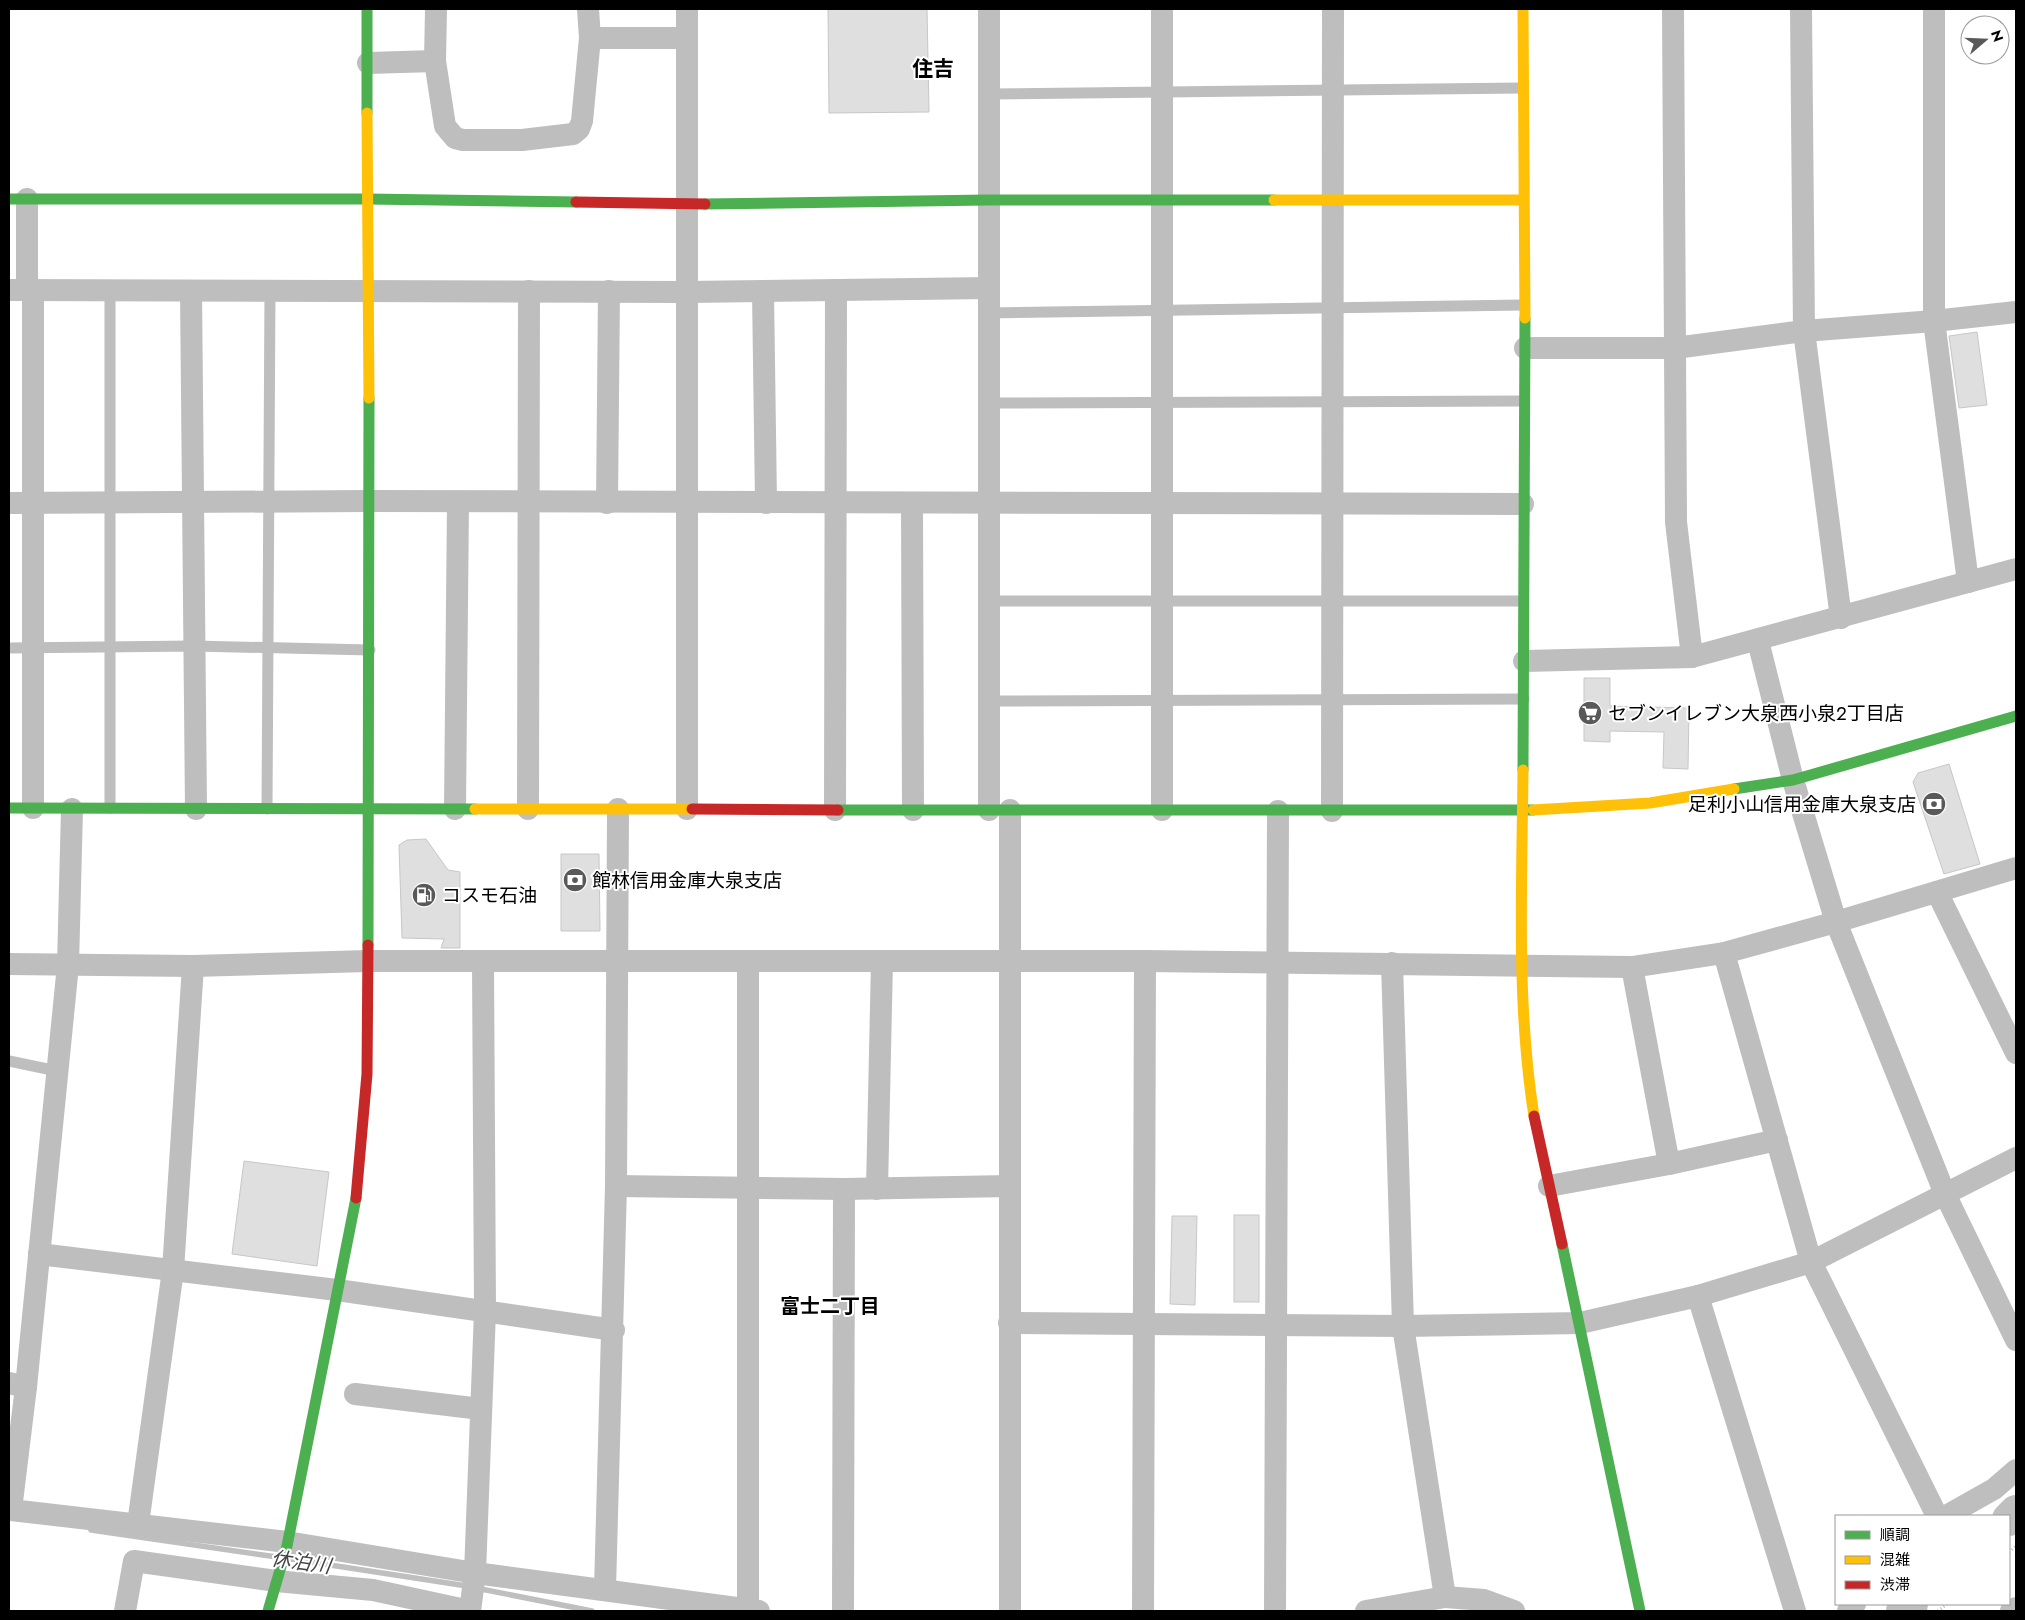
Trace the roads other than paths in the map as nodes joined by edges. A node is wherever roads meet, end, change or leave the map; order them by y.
1 (368, 9) edge
2 (436, 9) edge
3 (588, 9) edge
4 (687, 9) edge
5 (989, 9) edge
6 (1162, 9) edge
7 (1333, 9) edge
8 (1523, 9) edge
9 (1673, 9) edge
10 (1801, 9) edge
11 (1934, 9) edge
12 (590, 38) junction
13 (687, 38) junction
14 (435, 61) junction
15 (368, 63) junction
16 (1523, 88) junction
17 (1333, 90) junction
18 (1162, 92) junction
19 (989, 94) junction
20 (18, 199) edge
21 (367, 199) junction
22 (988, 200) junction
23 (1162, 200) junction
24 (1334, 200) junction
25 (1523, 200) junction
26 (686, 204) junction
27 (988, 288) junction
28 (23, 290) edge
29 (110, 291) junction
30 (191, 291) junction
31 (270, 291) junction
32 (367, 291) junction
33 (529, 291) junction
34 (609, 291) junction
35 (763, 291) junction
36 (836, 291) junction
37 (686, 292) junction
38 (1523, 305) junction
39 (1334, 308) junction
40 (1162, 310) junction
41 (2016, 312) edge
42 (988, 313) junction
43 (1934, 321) junction
44 (1804, 331) junction
45 (1525, 348) junction
46 (1675, 348) junction
47 (1523, 401) junction
48 (988, 402) junction
49 (1162, 402) junction
50 (1333, 402) junction
51 (367, 501) junction
52 (110, 502) junction
53 (193, 502) junction
54 (268, 502) junction
55 (458, 502) junction
56 (529, 502) junction
57 (9, 503) edge
58 (33, 503) junction
59 (607, 503) junction
60 (766, 503) junction
61 (836, 503) junction
62 (685, 504) junction
63 (912, 504) junction
64 (988, 504) junction
65 (1162, 504) junction
66 (1332, 504) junction
67 (1523, 504) junction
68 (2016, 569) edge
69 (1968, 582) junction
70 (989, 601) junction
71 (1162, 601) junction
72 (1332, 601) junction
73 (1523, 602) junction
74 (1840, 618) junction
75 (1758, 640) junction
76 (194, 646) junction
77 (110, 647) junction
78 (9, 648) edge
79 (33, 648) junction
80 (268, 648) junction
81 (370, 650) junction
82 (1692, 657) junction
83 (1524, 661) junction
84 (1524, 699) junction
85 (1332, 700) junction
86 (989, 701) junction
87 (1162, 701) junction
88 (2016, 716) edge
89 (1793, 780) junction
90 (9, 808) edge
91 (33, 808) junction
92 (110, 808) junction
93 (72, 809) junction
94 (196, 809) junction
95 (267, 809) junction
96 (369, 809) junction
97 (455, 809) junction
98 (528, 809) junction
99 (618, 809) junction
100 (686, 809) junction
101 (835, 810) junction
102 (913, 810) junction
103 (1000, 810) junction
104 (1162, 810) junction
105 (1278, 811) junction
106 (1332, 811) junction
107 (1524, 811) junction
108 (2016, 868) edge
109 (1937, 892) junction
110 (1836, 922) junction
111 (1724, 953) junction
112 (368, 961) junction
113 (616, 961) junction
114 (1010, 961) junction
115 (1145, 961) junction
116 (1276, 961) junction
117 (483, 962) junction
118 (748, 962) junction
119 (882, 962) junction
120 (1392, 963) junction
121 (9, 964) edge
122 (1522, 964) junction
123 (68, 965) junction
124 (193, 966) junction
125 (1632, 967) junction
126 (2016, 1053) edge
127 (9, 1061) edge
128 (57, 1071) junction
129 (1777, 1140) junction
130 (2016, 1158) edge
131 (1669, 1164) junction
132 (616, 1186) junction
133 (1010, 1186) junction
134 (1549, 1186) junction
135 (746, 1189) junction
136 (877, 1189) junction
137 (844, 1190) junction
138 (1945, 1194) junction
139 (39, 1254) junction
140 (1811, 1262) junction
141 (173, 1270) junction
142 (337, 1290) junction
143 (1698, 1296) junction
144 (484, 1311) junction
145 (1009, 1323) junction
146 (1580, 1323) junction
147 (1276, 1324) junction
148 (1143, 1325) junction
149 (1403, 1326) junction
150 (614, 1330) junction
151 (2016, 1340) edge
152 (17, 1385) edge
153 (355, 1394) dead end
154 (481, 1408) junction
155 (2016, 1470) edge
156 (1937, 1515) edge
157 (1948, 1515) edge
158 (138, 1524) junction
159 (287, 1544) junction
160 (475, 1573) junction
161 (278, 1574) junction
162 (605, 1589) junction
163 (1445, 1598) junction
164 (2016, 1608) edge
165 (754, 1610) edge
166 (125, 1611) edge
167 (268, 1611) edge
168 (470, 1611) edge
169 (844, 1611) edge
170 (1010, 1611) edge
171 (1143, 1611) edge
172 (1275, 1611) edge
173 (1366, 1611) edge
174 (1514, 1611) edge
175 (1640, 1611) edge
176 (1795, 1611) edge
177 (2012, 1611) edge

1 - 15 street
2 - 14 street
3 - 12 street
4 - 13 street
5 - 19 street
6 - 18 street
7 - 17 street
8 - 16 street
9 - 46 street
10 - 44 street
11 - 43 street
12 - 13 street
12 - 14 street
13 - 26 street
14 - 15 street
15 - 21 street
16 - 17 lane
16 - 25 street
17 - 18 lane
17 - 24 street
18 - 19 lane
18 - 23 street
19 - 22 street
20 - 21 street
20 - 28 street
21 - 26 street
21 - 32 street
22 - 23 street
22 - 26 street
22 - 27 street
23 - 24 street
23 - 40 street
24 - 25 street
24 - 39 street
25 - 38 street
26 - 37 street
27 - 36 street
27 - 42 street
28 - 29 street
28 - 58 street
29 - 30 street
29 - 52 lane
30 - 31 street
30 - 53 street
31 - 32 street
31 - 54 lane
32 - 33 street
32 - 51 street
33 - 34 street
33 - 56 street
34 - 37 street
34 - 59 street
35 - 36 street
35 - 37 street
35 - 60 street
36 - 61 street
37 - 62 street
38 - 39 lane
38 - 45 street
39 - 40 lane
39 - 50 street
40 - 42 lane
40 - 49 street
41 - 43 street
42 - 48 street
43 - 44 street
43 - 69 street
44 - 46 street
44 - 74 street
45 - 46 street
45 - 47 street
46 - 82 street
47 - 50 lane
47 - 67 street
48 - 49 lane
48 - 64 street
49 - 50 lane
49 - 65 street
50 - 66 street
51 - 54 street
51 - 55 street
51 - 81 street
52 - 53 street
52 - 58 street
52 - 77 lane
53 - 54 street
53 - 76 street
54 - 80 lane
55 - 56 street
55 - 97 street
56 - 59 street
56 - 98 street
57 - 58 street
58 - 79 street
59 - 62 street
60 - 61 street
60 - 62 street
61 - 63 street
61 - 101 street
62 - 100 street
63 - 64 street
63 - 102 street
64 - 65 street
64 - 70 street
65 - 66 street
65 - 71 street
66 - 67 street
66 - 72 street
67 - 73 street
68 - 69 street
69 - 74 street
70 - 71 lane
70 - 86 street
71 - 72 lane
71 - 87 street
72 - 73 lane
72 - 85 street
73 - 83 street
74 - 75 street
75 - 82 street
75 - 89 street
76 - 77 lane
76 - 80 lane
76 - 94 street
77 - 79 lane
77 - 92 lane
78 - 79 lane
79 - 91 street
80 - 81 lane
80 - 95 lane
81 - 96 street
82 - 83 street
83 - 84 street
84 - 85 lane
84 - 107 street
85 - 87 lane
85 - 106 street
86 - 87 lane
86 - 103 street
87 - 104 street
88 - 89 street
89 - 107 street
89 - 110 street
90 - 91 street
91 - 93 street
92 - 93 street
92 - 94 street
93 - 123 street
94 - 95 street
95 - 96 street
96 - 97 street
96 - 112 street
97 - 98 street
98 - 99 street
99 - 100 street
99 - 113 street
100 - 101 street
101 - 102 street
102 - 103 street
103 - 104 street
103 - 114 street
104 - 105 street
105 - 106 street
105 - 116 street
106 - 107 street
107 - 122 street
108 - 109 street
109 - 110 street
109 - 126 street
110 - 111 street
110 - 138 street
111 - 125 street
111 - 129 street
112 - 117 street
112 - 124 street
112 - 142 street
113 - 117 street
113 - 118 street
113 - 132 street
114 - 115 street
114 - 119 street
114 - 133 street
115 - 116 street
115 - 148 street
116 - 120 street
116 - 147 street
117 - 144 street
118 - 119 street
118 - 135 street
119 - 136 street
120 - 122 street
120 - 149 street
121 - 123 street
122 - 125 street
122 - 134 street
123 - 124 street
123 - 128 street
124 - 141 street
125 - 131 street
127 - 128 lane
128 - 139 street
129 - 131 street
129 - 140 street
130 - 138 street
131 - 134 street
132 - 135 street
132 - 150 street
133 - 136 street
133 - 145 street
134 - 146 street
135 - 137 street
135 - 165 street
136 - 137 street
137 - 169 street
138 - 140 street
138 - 151 street
139 - 141 street
139 - 152 street
140 - 143 street
140 - 156 street
141 - 142 street
141 - 158 street
142 - 144 street
142 - 159 street
143 - 146 street
143 - 176 street
144 - 150 street
144 - 154 street
145 - 148 street
145 - 170 street
146 - 149 street
146 - 175 street
147 - 148 street
147 - 149 street
147 - 172 street
148 - 171 street
149 - 163 street
150 - 162 street
152 - 158 street
153 - 154 street
154 - 160 street
155 - 157 street
158 - 159 street
159 - 160 street
159 - 161 street
160 - 162 street
160 - 168 street
161 - 166 street
161 - 167 street
161 - 168 street
162 - 165 street
163 - 173 street
163 - 174 street
164 - 177 street

